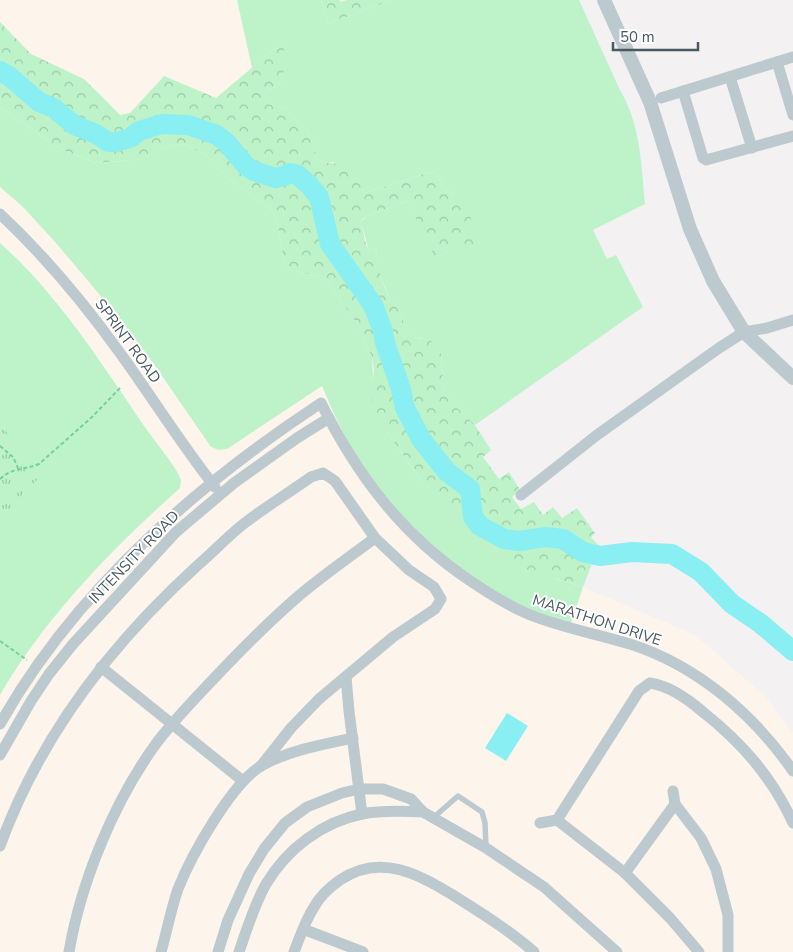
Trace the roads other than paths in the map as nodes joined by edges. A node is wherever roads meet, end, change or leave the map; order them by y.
1 (604, 0) edge
2 (793, 57) edge
3 (777, 62) junction
4 (730, 76) junction
5 (683, 91) junction
6 (661, 98) dead end
7 (793, 115) edge
8 (793, 136) edge
9 (752, 148) junction
10 (0, 214) edge
11 (793, 320) edge
12 (744, 332) junction
13 (793, 378) edge
14 (322, 403) joint
15 (329, 418) junction
16 (211, 482) junction
17 (220, 494) junction
18 (521, 495) dead end
19 (375, 538) junction
20 (100, 667) junction
21 (346, 677) junction
22 (0, 724) edge
23 (172, 724) junction
24 (352, 738) junction
25 (0, 755) edge
26 (261, 766) junction
27 (793, 771) edge
28 (243, 781) junction
29 (359, 789) junction
30 (673, 791) dead end
31 (675, 804) junction
32 (423, 812) junction
33 (362, 814) junction
34 (434, 817) junction
35 (557, 820) junction
36 (540, 823) dead end
37 (793, 824) edge
38 (0, 846) edge
39 (486, 848) junction
40 (625, 873) junction
41 (249, 874) junction
42 (266, 884) junction
43 (303, 928) junction
44 (69, 952) edge
45 (161, 952) edge
46 (218, 952) edge
47 (239, 952) edge
48 (294, 952) edge
49 (363, 952) edge
50 (534, 952) edge
51 (617, 952) edge
52 (699, 952) edge
53 (728, 952) edge

1 - 12 street
2 - 3 street
3 - 4 street
3 - 7 street
4 - 5 street
4 - 9 street
5 - 6 street
5 - 9 street
8 - 9 street
10 - 16 street, SPRINT ROAD
11 - 12 street
12 - 13 street
12 - 18 street
14 - 15 street, MARATHON DRIVE
14 - 16 street, INTENSITY ROAD
15 - 17 street, INTENSITY ROAD
15 - 27 street, MARATHON DRIVE
16 - 17 street, SPRINT ROAD
16 - 22 street, INTENSITY ROAD
17 - 25 street, INTENSITY ROAD
19 - 20 street
19 - 21 street
19 - 23 street
20 - 23 street
20 - 38 street
21 - 24 street
21 - 26 street
23 - 28 street
23 - 44 street
24 - 26 street
24 - 29 street
26 - 28 street
28 - 45 street
29 - 32 street
29 - 33 street
29 - 41 street
30 - 31 street
31 - 40 street
31 - 53 street
32 - 33 street
32 - 34 street
33 - 42 street
34 - 39 street
34 - 39 lane
35 - 36 street
35 - 37 street
35 - 40 street
39 - 51 street
40 - 52 street
41 - 42 street
41 - 46 street
42 - 47 street
43 - 48 street
43 - 49 street
43 - 50 street

